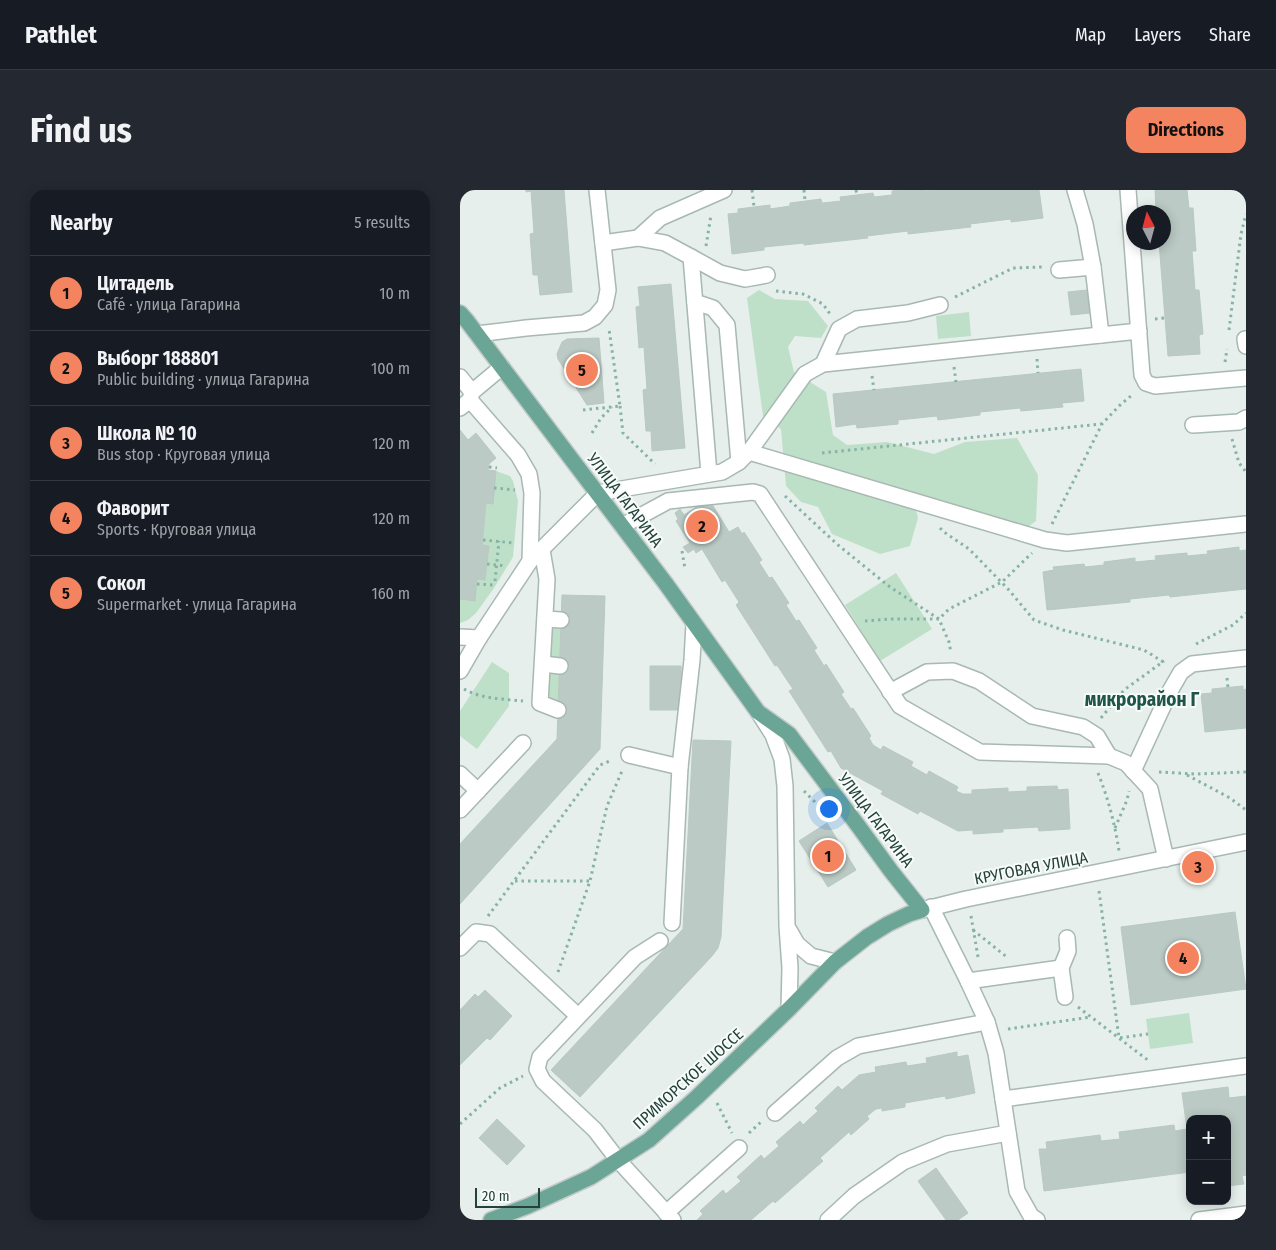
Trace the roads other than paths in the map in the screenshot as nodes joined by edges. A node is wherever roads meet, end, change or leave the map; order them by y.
1 (597, 190) edge
2 (724, 190) edge
3 (1075, 190) edge
4 (1128, 190) edge
5 (638, 238) junction
6 (603, 243) junction
7 (697, 261) junction
8 (1093, 267) junction
9 (1060, 270) road end
10 (767, 275) dead end
11 (695, 302) junction
12 (940, 305) road end
13 (460, 313) edge
14 (1139, 331) junction
15 (477, 334) junction
16 (1101, 335) junction
17 (1245, 339) edge
18 (1246, 346) edge
19 (823, 364) junction
20 (502, 367) junction
21 (460, 377) edge
22 (1246, 378) edge
23 (467, 400) edge
24 (1246, 418) edge
25 (1193, 425) dead end
26 (744, 457) junction
27 (710, 474) junction
28 (598, 493) junction
29 (1246, 524) edge
30 (622, 526) junction
31 (542, 550) junction
32 (530, 561) junction
33 (545, 619) junction
34 (561, 620) dead end
35 (694, 624) junction
36 (460, 637) edge
37 (479, 638) junction
38 (1246, 658) edge
39 (543, 664) junction
40 (560, 666) dead end
41 (460, 671) edge
42 (890, 692) junction
43 (558, 710) dead end
44 (758, 712) junction
45 (523, 743) dead end
46 (629, 755) road end
47 (1110, 756) junction
48 (680, 767) junction
49 (1133, 771) junction
50 (460, 774) edge
51 (478, 791) junction
52 (460, 810) edge
53 (1246, 842) edge
54 (1166, 859) junction
55 (926, 908) junction
56 (672, 923) dead end
57 (787, 926) junction
58 (1067, 938) dead end
59 (660, 941) dead end
60 (460, 948) edge
61 (835, 962) junction
62 (1061, 968) junction
63 (975, 980) junction
64 (1065, 997) road end
65 (789, 1009) junction
66 (578, 1016) junction
67 (988, 1027) junction
68 (1246, 1066) edge
69 (1003, 1099) junction
70 (775, 1113) dead end
71 (1008, 1133) junction
72 (739, 1148) road end
73 (618, 1160) junction
74 (1246, 1214) edge
75 (670, 1216) edge
76 (1031, 1219) edge
77 (491, 1220) edge
78 (828, 1220) edge
79 (1199, 1220) edge

1 - 6 street
2 - 5 street
3 - 8 street
4 - 14 street
5 - 6 street
5 - 7 street
6 - 15 street
7 - 10 street
7 - 11 street
8 - 9 street
8 - 16 street
11 - 26 street
11 - 27 street
12 - 19 street
13 - 15 main road, УЛИЦА ГАГАРИНА
14 - 16 street
14 - 22 street
15 - 20 main road, УЛИЦА ГАГАРИНА
16 - 19 street
17 - 18 street
19 - 26 street
20 - 23 street
20 - 28 main road, УЛИЦА ГАГАРИНА
21 - 23 street
23 - 32 street
24 - 25 street
26 - 27 street
26 - 29 street
27 - 28 street
28 - 30 main road, УЛИЦА ГАГАРИНА
28 - 31 street
30 - 35 main road, УЛИЦА ГАГАРИНА
30 - 42 street
31 - 32 street
31 - 33 street
32 - 37 street
33 - 34 street
33 - 39 street
35 - 44 main road, УЛИЦА ГАГАРИНА
35 - 48 street
36 - 37 street
37 - 41 street
38 - 49 street
39 - 40 street
39 - 43 street
42 - 47 street
42 - 47 street
44 - 55 main road, УЛИЦА ГАГАРИНА
44 - 57 street, УЛИЦА ГАГАРИНА
45 - 51 street
46 - 48 street
47 - 49 street
48 - 56 street
49 - 54 street
50 - 51 street
51 - 52 street
53 - 54 street, КРУГОВАЯ УЛИЦА
54 - 55 street, КРУГОВАЯ УЛИЦА
55 - 61 main road, КРУГОВАЯ УЛИЦА
55 - 63 street
57 - 61 street
57 - 65 street, УЛИЦА ГАГАРИНА
58 - 62 street
59 - 66 street
60 - 66 street
61 - 65 main road, ПРИМОРСКОЕ ШОССЕ
62 - 63 street
62 - 64 street
63 - 67 street
65 - 73 main road, ПРИМОРСКОЕ ШОССЕ
66 - 73 street
67 - 69 street
67 - 70 street
68 - 69 street
69 - 71 street
71 - 76 street
71 - 78 street
72 - 75 street
73 - 75 street
73 - 77 main road, ПРИМОРСКОЕ ШОССЕ
74 - 79 street

